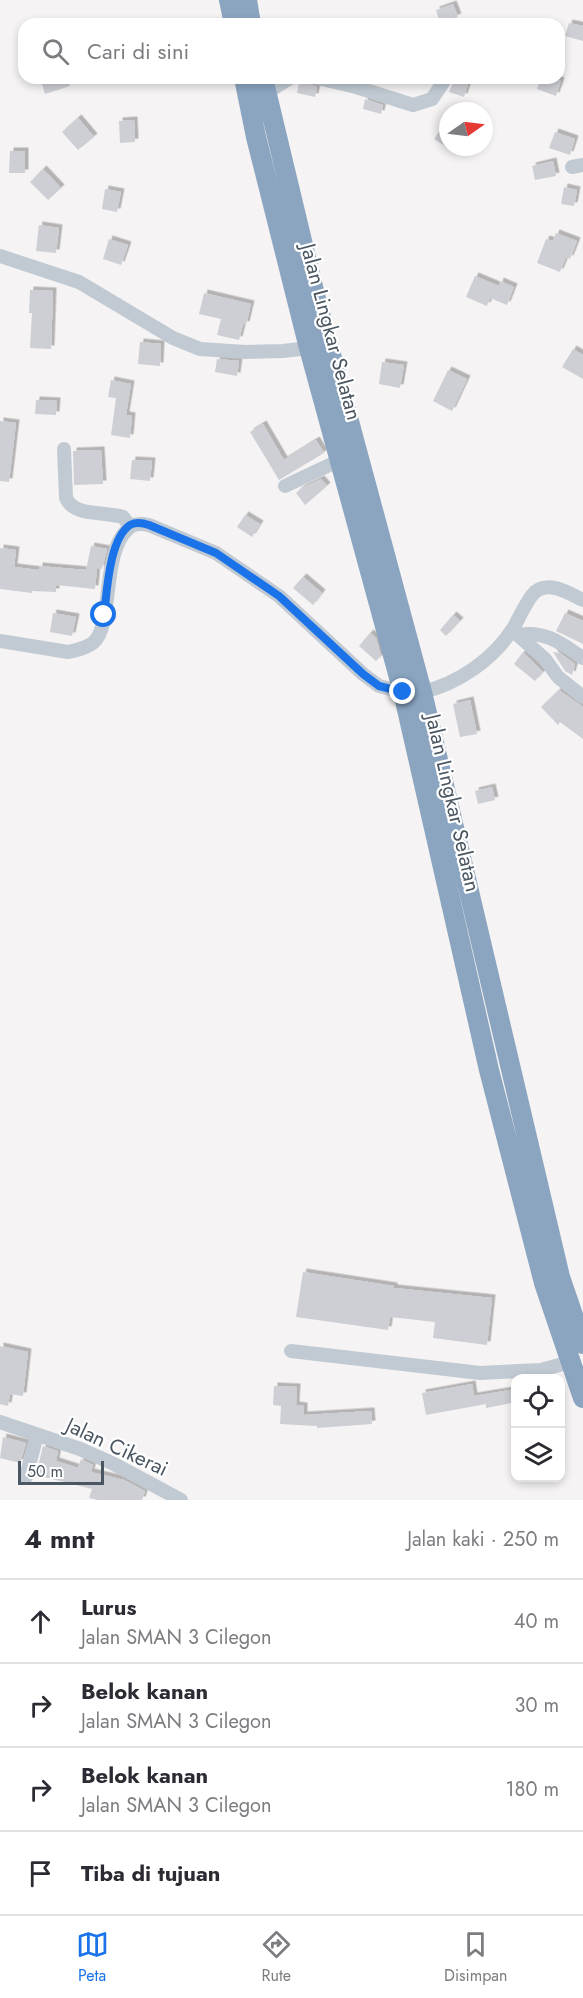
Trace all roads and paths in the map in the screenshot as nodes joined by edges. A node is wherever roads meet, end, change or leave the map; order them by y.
1 (229, 0) edge
2 (247, 0) edge
3 (233, 18) edge
4 (250, 18) edge
5 (246, 84) edge
6 (343, 84) edge
7 (442, 84) edge
8 (264, 86) edge
9 (265, 135) junction
10 (0, 256) edge
11 (309, 348) junction
12 (64, 448) dead end
13 (340, 460) junction
14 (285, 486) dead end
15 (130, 526) junction
16 (583, 600) edge
17 (515, 632) junction
18 (0, 641) edge
19 (583, 658) edge
20 (412, 692) junction
21 (583, 697) edge
22 (583, 1344) edge
23 (291, 1351) dead end
24 (570, 1362) junction
25 (583, 1398) edge
26 (0, 1422) edge
27 (37, 1435) junction
28 (26, 1477) dead end
29 (156, 1494) edge
30 (181, 1500) edge

1 - 3 highway
2 - 4 highway
5 - 9 highway, Jalan Lingkar Selatan
6 - 7 street
8 - 9 highway, Jalan Lingkar Selatan
9 - 11 highway, Jalan Lingkar Selatan
9 - 20 highway, Jalan Lingkar Selatan
10 - 11 street
11 - 13 highway, Jalan Lingkar Selatan
12 - 15 street
13 - 14 street
13 - 20 highway, Jalan Lingkar Selatan
15 - 18 street
15 - 20 street
16 - 17 street
17 - 19 street
17 - 20 street
17 - 21 street
20 - 22 highway, Jalan Lingkar Selatan
20 - 24 highway, Jalan Lingkar Selatan
23 - 24 street
24 - 25 highway, Jalan Lingkar Selatan
26 - 27 street, Jalan Cikerai
27 - 28 street
27 - 29 street, Jalan Cikerai
29 - 30 street, Jalan Cikerai

